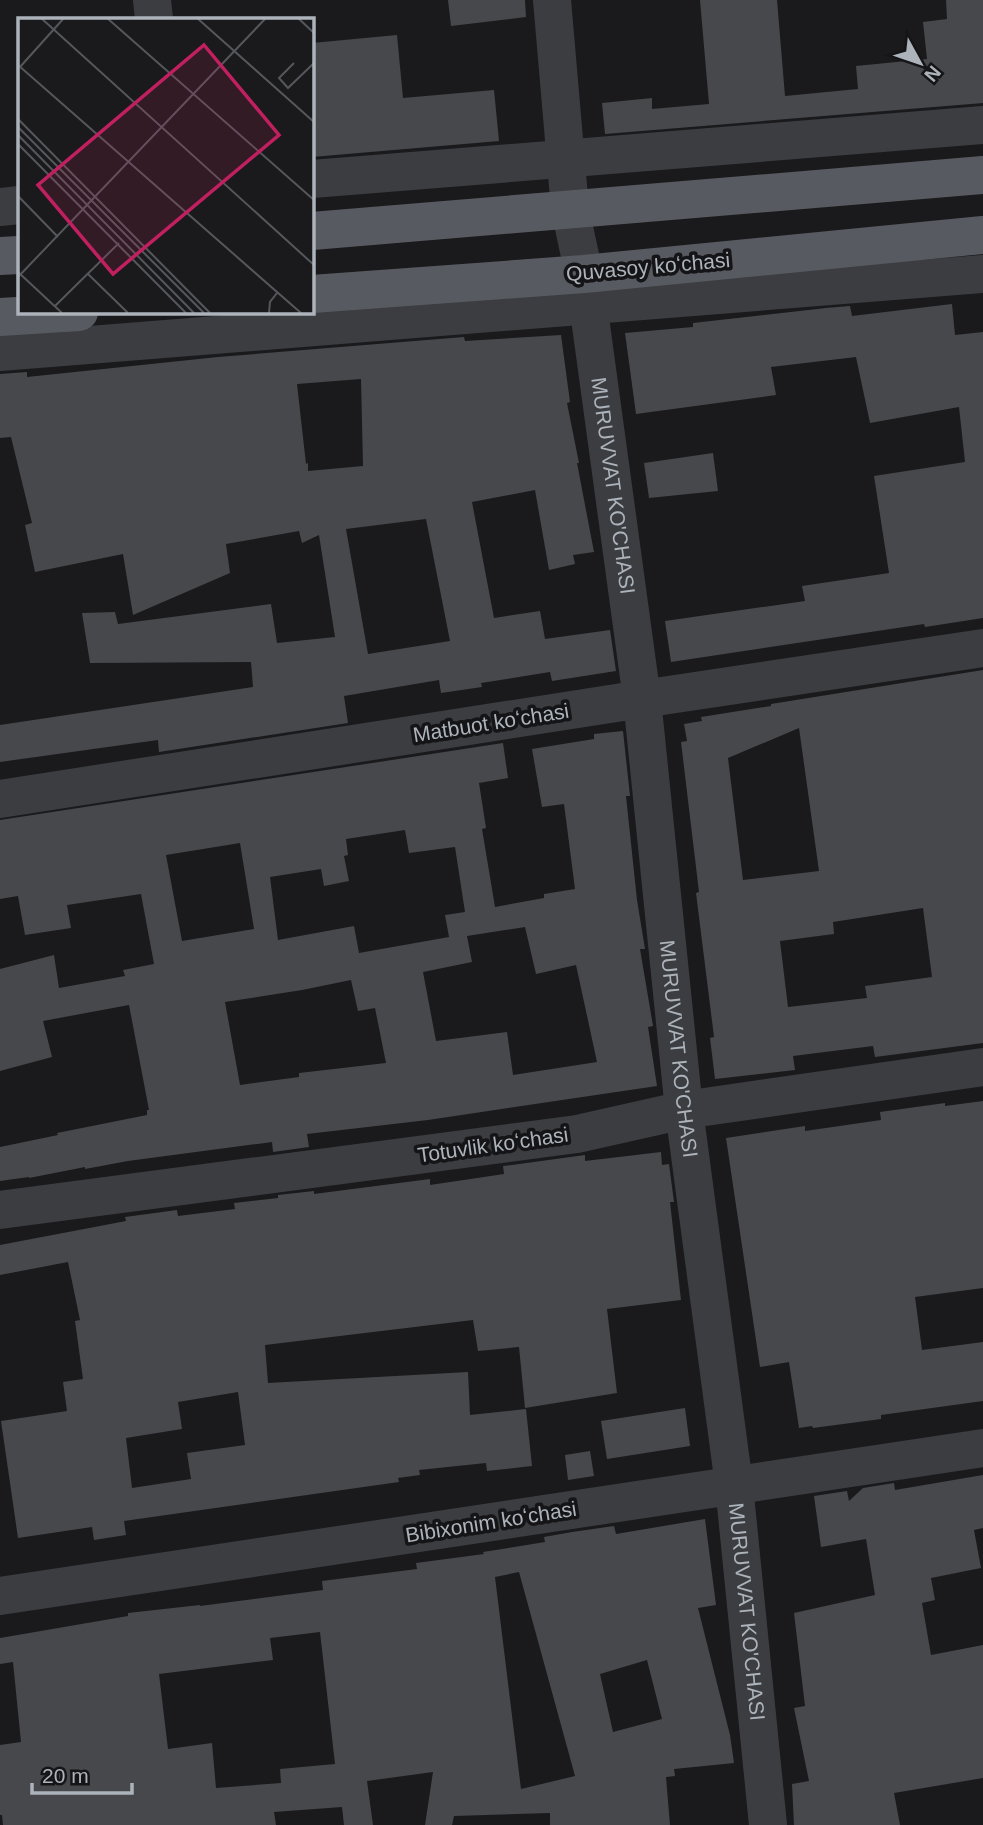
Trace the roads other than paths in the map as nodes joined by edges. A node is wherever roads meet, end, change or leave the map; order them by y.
1 (152, 0) edge
2 (552, 0) edge
3 (154, 18) edge
4 (983, 125) edge
5 (565, 158) junction
6 (983, 175) edge
7 (313, 179) edge
8 (18, 205) edge
9 (0, 207) edge
10 (570, 209) junction
11 (313, 231) edge
12 (983, 235) edge
13 (18, 255) edge
14 (0, 256) edge
15 (983, 274) edge
16 (586, 290) junction
17 (313, 294) edge
18 (63, 313) edge
19 (0, 317) edge
20 (0, 352) edge
21 (983, 648) edge
22 (642, 699) junction
23 (0, 799) edge
24 (983, 1068) edge
25 (684, 1110) junction
26 (0, 1210) edge
27 (983, 1448) edge
28 (734, 1485) junction
29 (0, 1596) edge
30 (768, 1825) edge

1 - 3 street
2 - 5 street
4 - 5 street
5 - 7 street
5 - 10 street
6 - 10 main road
8 - 9 street
10 - 11 main road
10 - 16 street, MURUVVAT KO'CHASI
12 - 16 main road, Quvasoy koʻchasi
13 - 14 main road
15 - 16 street
16 - 17 main road, Quvasoy koʻchasi
16 - 20 street
16 - 22 street, MURUVVAT KO'CHASI
18 - 19 main road
21 - 22 street, Matbuot koʻchasi
22 - 23 street, Matbuot koʻchasi
22 - 25 street, MURUVVAT KO'CHASI
24 - 25 street, Totuvlik koʻchasi
25 - 26 street, Totuvlik koʻchasi
25 - 28 street, MURUVVAT KO'CHASI
27 - 28 street, Bibixonim koʻchasi
28 - 29 street, Bibixonim koʻchasi
28 - 30 street, MURUVVAT KO'CHASI

